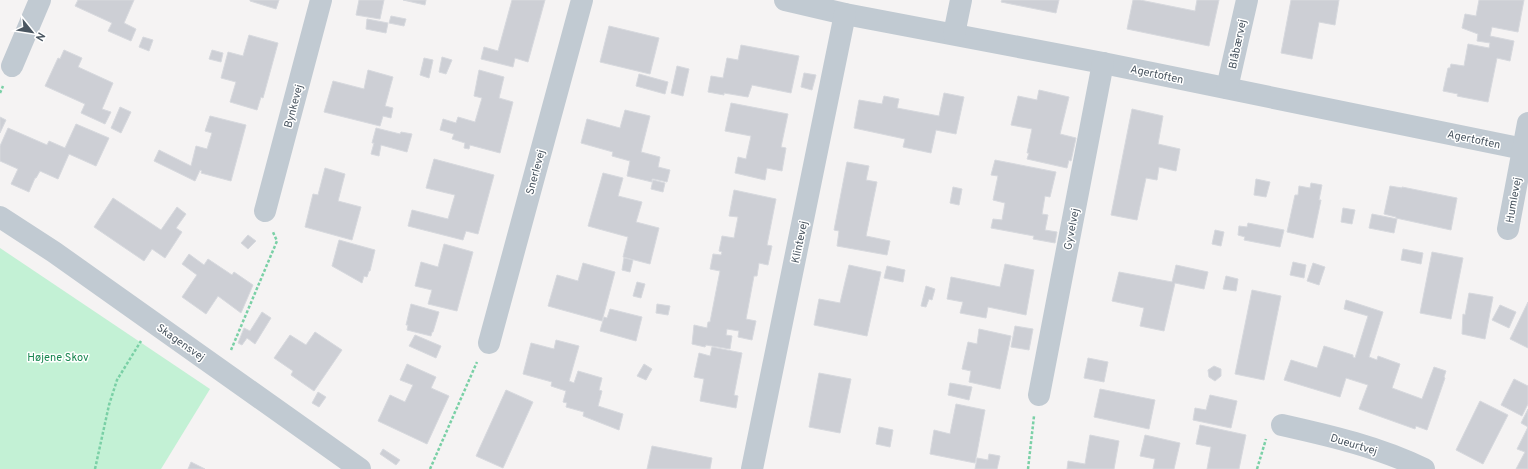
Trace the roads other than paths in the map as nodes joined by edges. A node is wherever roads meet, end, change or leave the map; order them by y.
1 (40, 0) edge
2 (321, 0) edge
3 (582, 0) edge
4 (785, 0) edge
5 (960, 0) edge
6 (1247, 0) edge
7 (845, 14) junction
8 (954, 34) junction
9 (1103, 62) junction
10 (12, 66) dead end
11 (1227, 88) junction
12 (1528, 123) edge
13 (1525, 149) edge
14 (265, 212) road end
15 (0, 217) edge
16 (1508, 229) dead end
17 (489, 343) road end
18 (1040, 395) road end
19 (1282, 425) road end
20 (360, 469) edge
21 (752, 469) edge
22 (1424, 469) edge

1 - 10 street
2 - 14 street, Bynkevej
3 - 17 street, Snerlevej
4 - 7 street, Agertoften
5 - 8 street
6 - 11 street, Blåbærvej
7 - 8 street, Agertoften
7 - 21 street, Klintevej
8 - 9 street, Agertoften
9 - 11 street, Agertoften
9 - 18 street, Gyvelvej
11 - 13 street, Agertoften
12 - 13 street, Humlevej
13 - 16 street, Humlevej
15 - 20 street, Skagensvej
19 - 22 street, Dueurtvej

